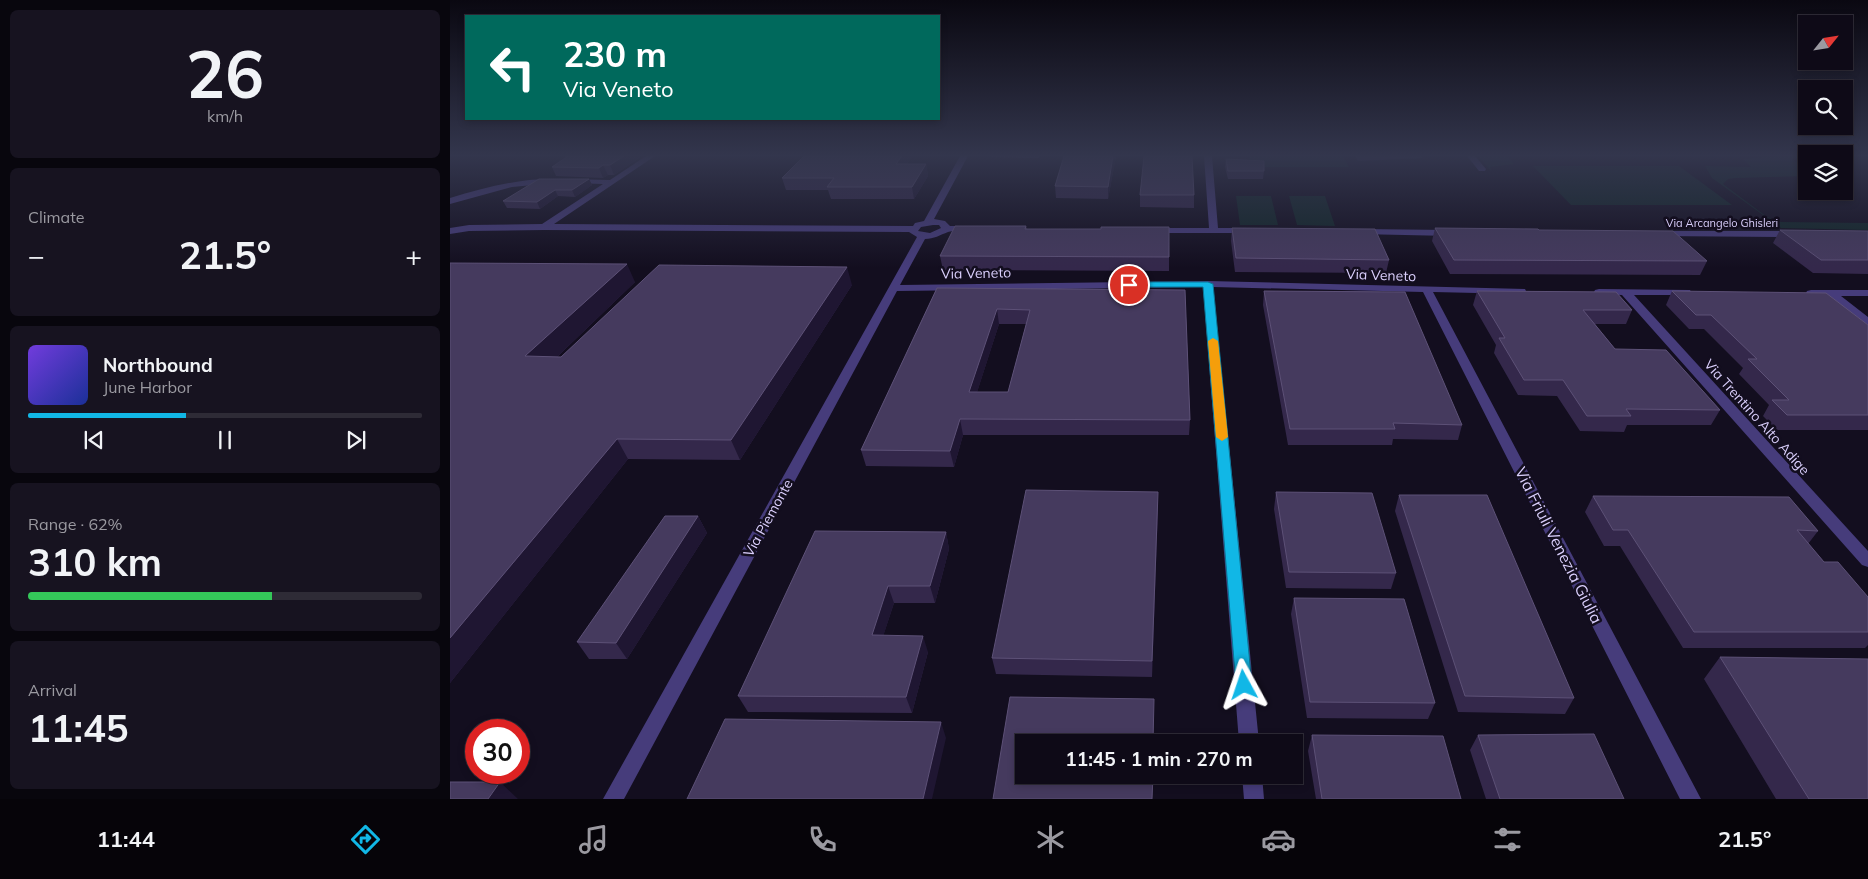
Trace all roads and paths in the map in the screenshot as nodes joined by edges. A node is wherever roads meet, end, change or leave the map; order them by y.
1 (478, 193) edge
2 (594, 193) edge
3 (942, 193) edge
4 (1211, 193) edge
5 (450, 201) edge
6 (544, 227) junction
7 (921, 229) junction
8 (946, 229) junction
9 (985, 229) edge
10 (1144, 230) edge
11 (450, 231) edge
12 (1214, 231) junction
13 (1260, 231) edge
14 (1346, 232) edge
15 (1464, 233) edge
16 (1650, 234) edge
17 (1805, 234) edge
18 (1208, 284) junction
19 (894, 288) junction
20 (1426, 290) junction
21 (1536, 291) edge
22 (1585, 292) edge
23 (1625, 292) junction
24 (1693, 292) edge
25 (1801, 293) edge
26 (1830, 293) junction
27 (1868, 293) edge
28 (1868, 322) edge
29 (1868, 561) edge
30 (1248, 734) edge
31 (1253, 784) edge
32 (613, 799) edge
33 (1254, 799) edge
34 (1691, 799) edge

1 - 5 street
2 - 6 street
3 - 7 street, Via Piemonte
4 - 12 street
6 - 7 street
6 - 11 street
7 - 8 street
7 - 8 street
7 - 19 street, Via Piemonte
8 - 9 street
10 - 12 street
12 - 13 street
14 - 15 street
16 - 17 street, Via Arcangelo Ghisleri
18 - 19 street, Via Veneto
18 - 20 street, Via Veneto
18 - 30 street
19 - 32 street, Via Piemonte
20 - 21 street, Via Veneto
20 - 34 street, Via Friuli Venezia Giulia
22 - 23 street
23 - 24 street
23 - 29 street, Via Trentino Alto Adige
25 - 26 street
26 - 27 street
26 - 28 street
31 - 33 street

